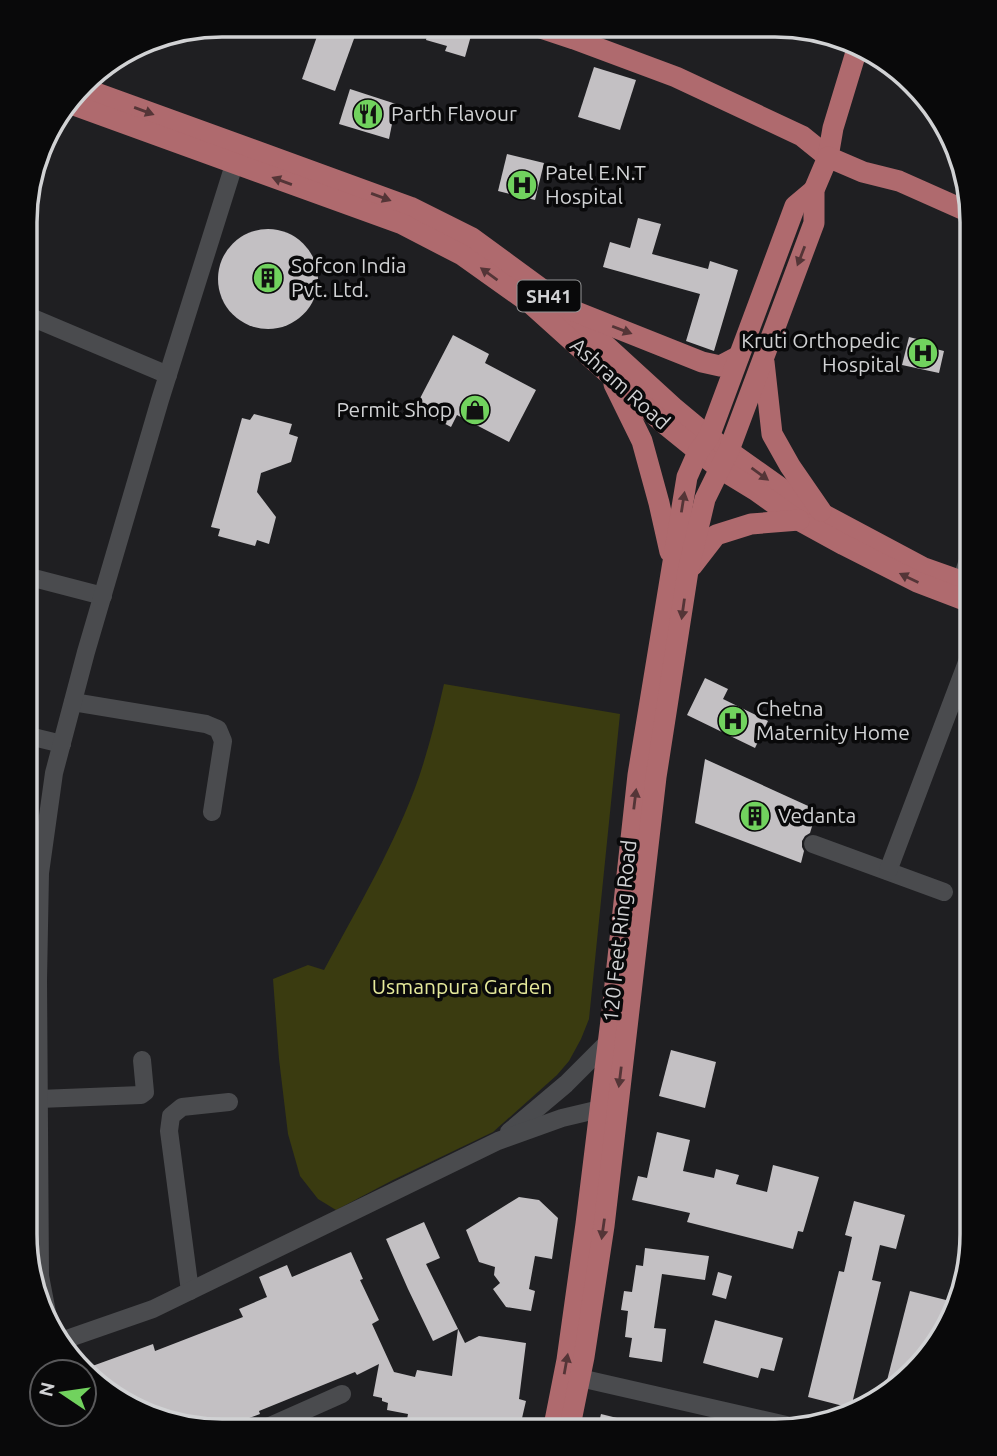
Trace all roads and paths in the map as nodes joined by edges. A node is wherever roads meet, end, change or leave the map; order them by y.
1 (568, 37) edge
2 (856, 55) edge
3 (91, 92) edge
4 (78, 106) edge
5 (237, 154) junction
6 (828, 157) junction
7 (814, 190) junction
8 (960, 208) edge
9 (558, 306) junction
10 (37, 321) edge
11 (739, 356) junction
12 (764, 357) junction
13 (608, 374) junction
14 (168, 375) junction
15 (704, 444) junction
16 (724, 459) junction
17 (825, 516) junction
18 (799, 520) junction
19 (680, 568) junction
20 (37, 579) edge
21 (960, 581) edge
22 (103, 596) junction
23 (960, 598) edge
24 (960, 681) edge
25 (73, 702) junction
26 (37, 738) edge
27 (62, 744) junction
28 (212, 812) dead end
29 (814, 844) dead end
30 (888, 871) junction
31 (944, 892) dead end
32 (37, 1000) edge
33 (616, 1042) junction
34 (142, 1060) dead end
35 (37, 1098) edge
36 (229, 1102) dead end
37 (608, 1109) junction
38 (498, 1141) junction
39 (37, 1209) edge
40 (40, 1269) edge
41 (190, 1291) junction
42 (69, 1338) edge
43 (580, 1378) junction
44 (342, 1394) dead end
45 (286, 1419) edge
46 (556, 1419) edge
47 (571, 1419) edge
48 (760, 1419) edge

1 - 6 main road
2 - 6 main road
3 -> 5 main road, Ashram Road / SH41
4 - 5 main road, Ashram Road
5 -> 9 main road, Ashram Road / SH41
13 -> 5 main road, Ashram Road
5 - 14 street
6 - 7 main road
6 - 8 main road
7 - 11 main road, 120 Feet Ring Road
7 -> 12 main road, 120 Feet Ring Road
9 -> 11 main road
9 - 15 main road, Ashram Road / SH41
10 - 14 street
11 - 15 main road, 120 Feet Ring Road
12 - 16 main road, 120 Feet Ring Road
12 - 17 main road
13 - 15 main road, Ashram Road
13 - 19 main road
14 - 22 street
15 - 16 main road, Ashram Road / SH41
19 -> 15 main road, 120 Feet Ring Road
16 -> 17 main road, Ashram Road / SH41
16 - 18 main road, Ashram Road
16 - 19 main road, 120 Feet Ring Road
17 - 21 main road, Ashram Road / SH41
18 - 19 main road
23 -> 18 main road, Ashram Road
19 - 33 main road, 120 Feet Ring Road
20 - 22 street
22 - 25 street
24 - 30 street
25 - 27 street
25 - 28 street
26 - 27 street
27 - 32 street
29 - 30 street
30 - 31 street
33 - 37 main road, 120 Feet Ring Road
33 - 38 street
34 - 35 street
36 - 41 street
37 - 38 street
37 -> 43 main road, 120 Feet Ring Road
46 -> 37 main road, 120 Feet Ring Road
38 - 41 street
39 - 40 street
41 - 42 street
43 - 47 main road, 120 Feet Ring Road
43 - 48 street
44 - 45 street

